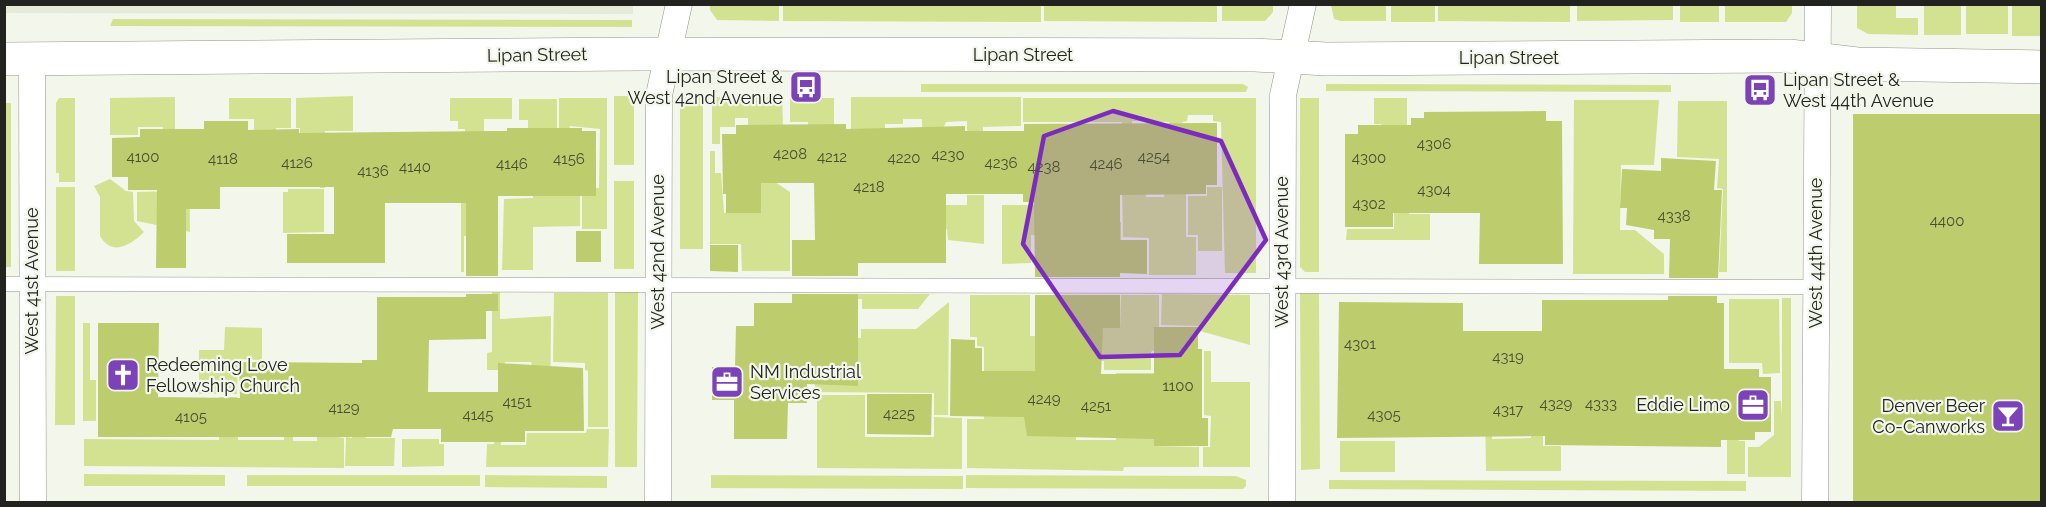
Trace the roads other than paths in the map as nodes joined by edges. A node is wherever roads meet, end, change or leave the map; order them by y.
1 (679, 4) edge
2 (1303, 4) edge
3 (1818, 4) edge
4 (670, 55) junction
5 (1294, 56) junction
6 (18, 59) edge
7 (1818, 60) junction
8 (2042, 68) edge
9 (4, 284) edge
10 (32, 284) junction
11 (658, 285) junction
12 (1282, 286) junction
13 (1816, 287) junction
14 (33, 502) edge
15 (658, 502) edge
16 (1282, 502) edge
17 (1815, 502) edge

1 - 4 street, West 42nd Avenue
2 - 5 street, West 43rd Avenue
3 - 7 street, West 44th Avenue
4 - 5 street, Lipan Street
4 - 6 street, Lipan Street
4 - 11 street, West 42nd Avenue
5 - 7 street, Lipan Street
5 - 12 street, West 43rd Avenue
6 - 10 street, West 41st Avenue
7 - 8 street, Lipan Street
7 - 13 street, West 44th Avenue
9 - 10 lane
10 - 11 lane
10 - 14 street, West 41st Avenue
11 - 12 lane
11 - 15 street, West 42nd Avenue
12 - 13 lane
12 - 16 street, West 43rd Avenue
13 - 17 street, West 44th Avenue

